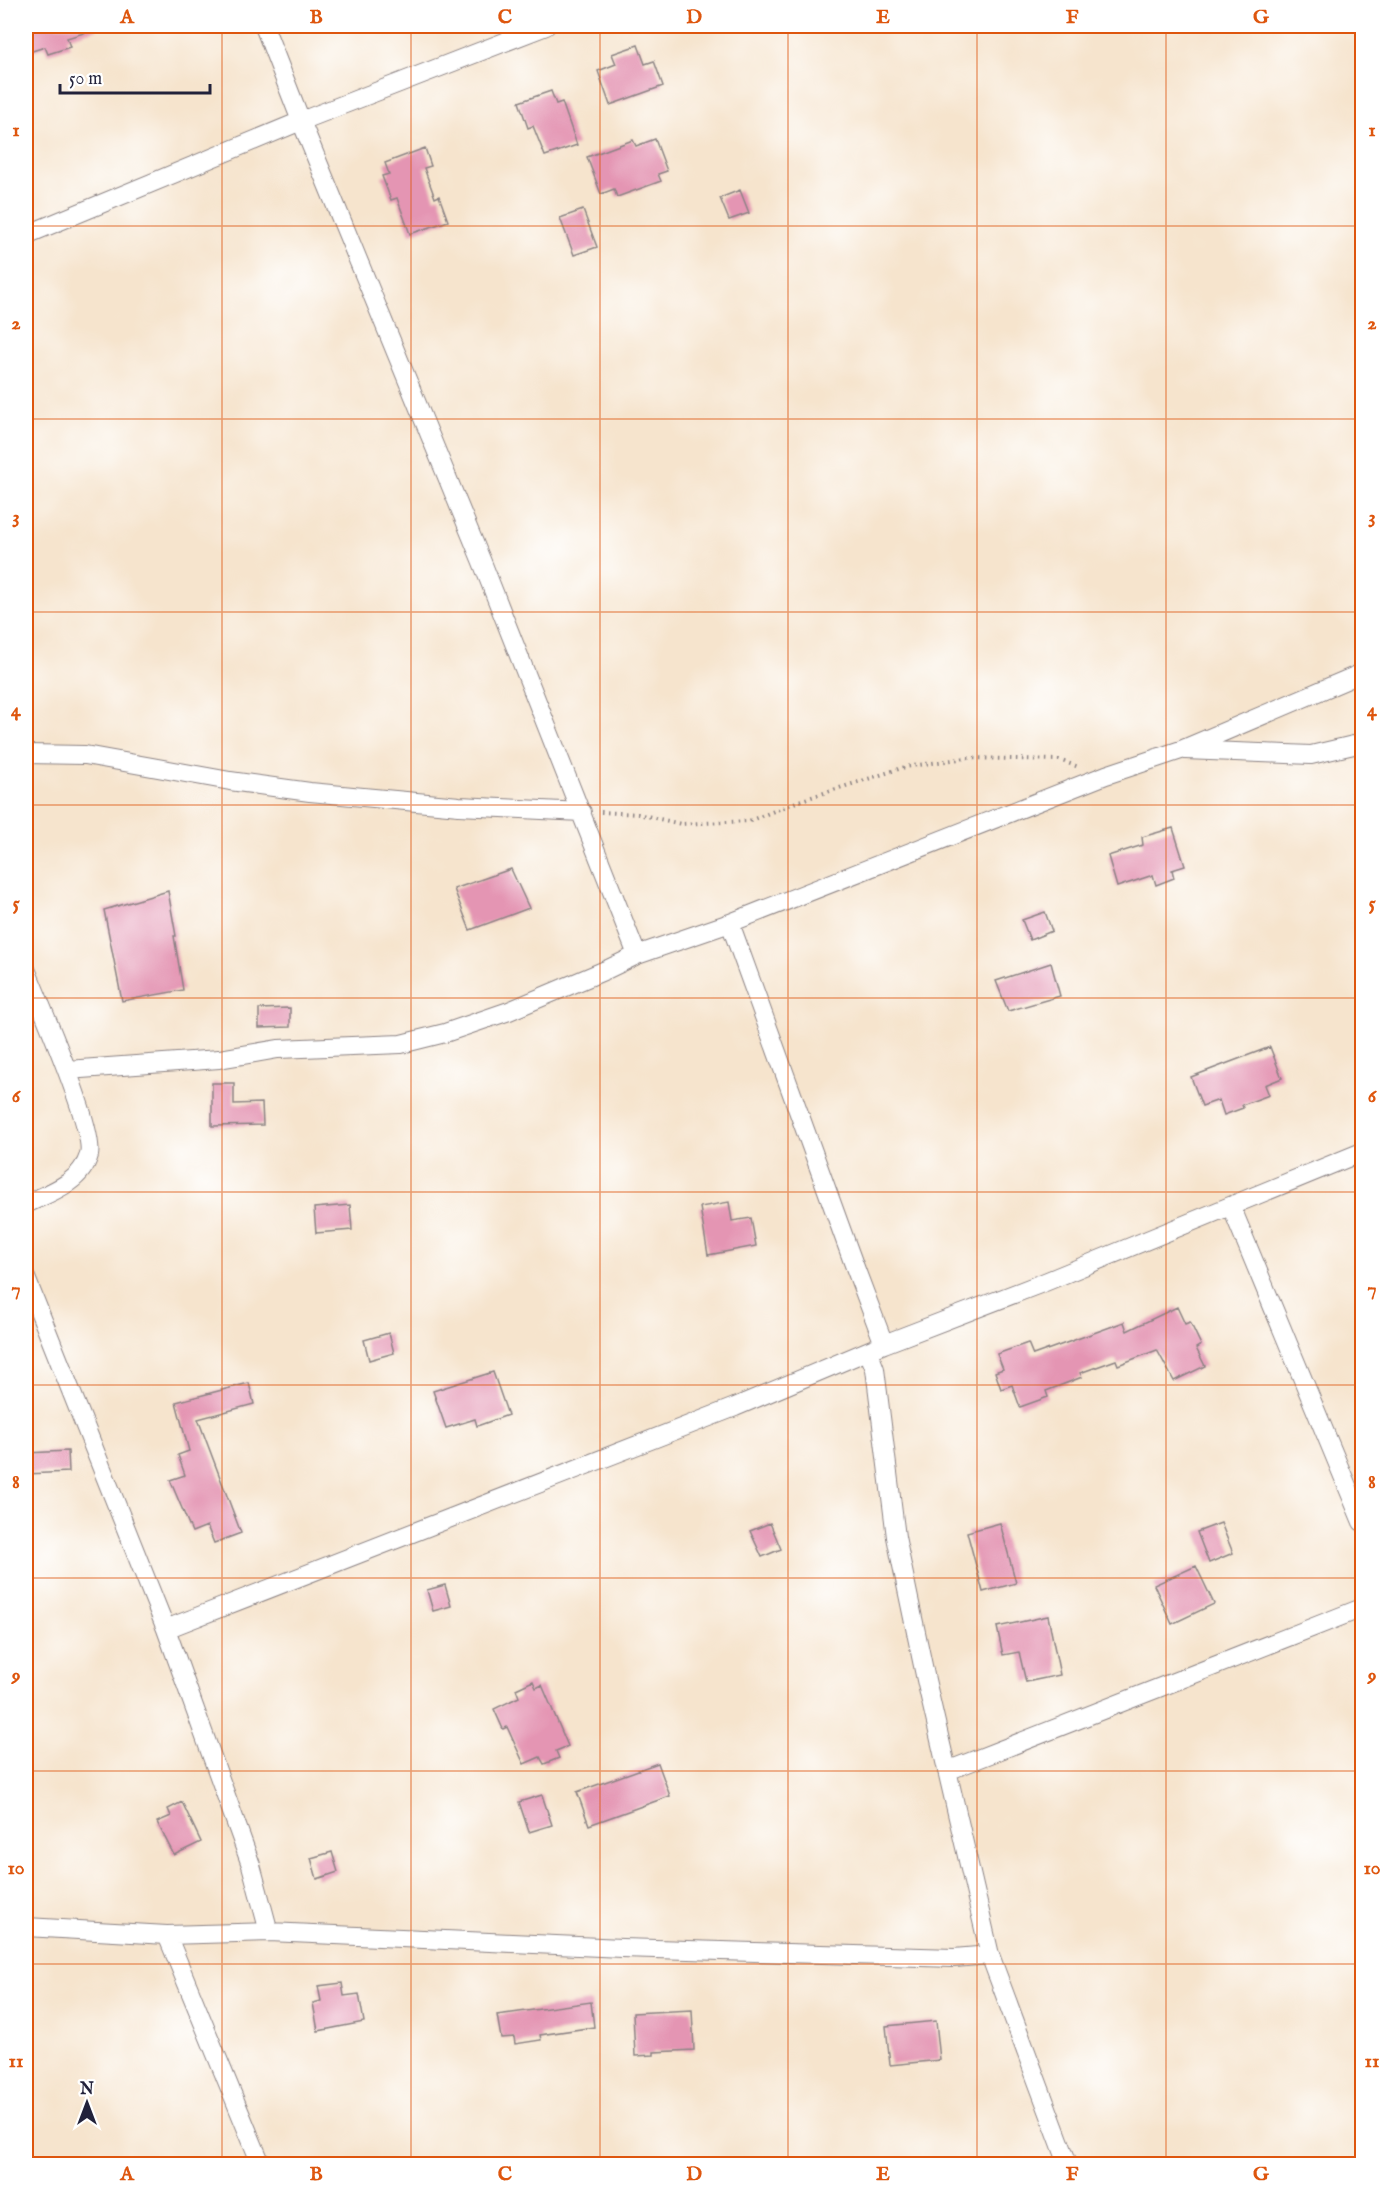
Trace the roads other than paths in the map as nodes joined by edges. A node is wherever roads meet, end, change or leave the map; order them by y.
1 (264, 26) edge
2 (546, 26) edge
3 (301, 120) junction
4 (26, 235) edge
5 (1362, 674) edge
6 (1362, 743) edge
7 (1180, 750) junction
8 (26, 754) edge
9 (582, 812) junction
10 (730, 923) junction
11 (637, 955) junction
12 (26, 969) edge
13 (67, 1070) junction
14 (1362, 1152) edge
15 (26, 1204) edge
16 (1231, 1206) junction
17 (26, 1278) edge
18 (876, 1347) junction
19 (1362, 1522) edge
20 (1362, 1608) edge
21 (166, 1629) junction
22 (947, 1771) junction
23 (26, 1927) edge
24 (268, 1932) junction
25 (167, 1935) junction
26 (990, 1955) junction
27 (261, 2164) edge
28 (1068, 2164) edge

1 - 3 street
2 - 3 street
3 - 4 street
3 - 9 street
5 - 7 street
6 - 7 street
7 - 10 street
8 - 9 street
9 - 11 street
10 - 11 street
10 - 18 street
11 - 13 street
12 - 13 street
13 - 15 street
14 - 16 street
16 - 18 street
16 - 19 street
17 - 21 street
18 - 21 street
18 - 22 street
20 - 22 street
21 - 24 street
22 - 26 street
23 - 25 street
24 - 25 street
24 - 26 street
25 - 27 street
26 - 28 street

